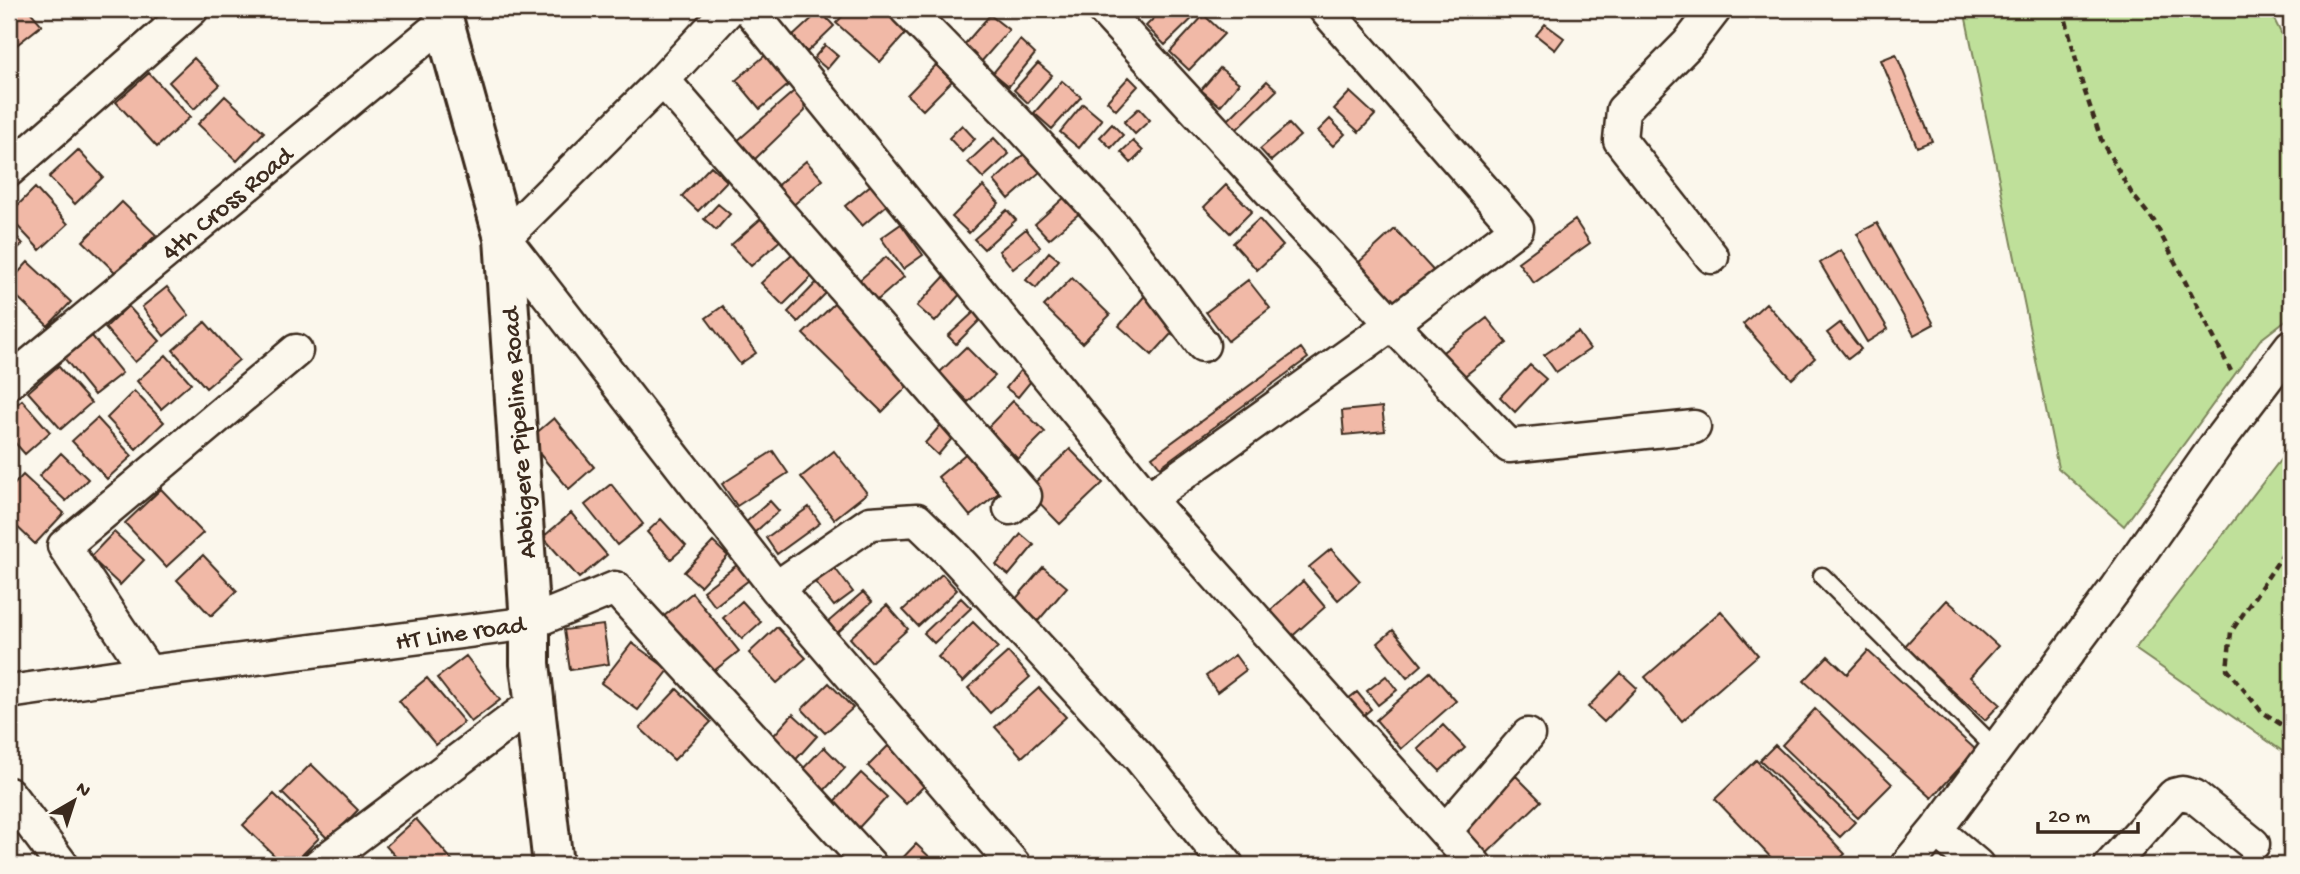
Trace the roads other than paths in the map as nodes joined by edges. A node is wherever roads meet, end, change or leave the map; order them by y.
1 (192, 9) edge
2 (729, 9) edge
3 (750, 9) edge
4 (906, 9) edge
5 (1103, 9) edge
6 (1325, 9) edge
7 (1715, 9) edge
8 (443, 15) edge
9 (663, 80) junction
10 (9, 170) edge
11 (504, 238) junction
12 (1712, 257) dead end
13 (1392, 324) junction
14 (1203, 345) dead end
15 (2291, 346) edge
16 (296, 351) dead end
17 (9, 382) edge
18 (1693, 427) dead end
19 (1148, 499) junction
20 (1010, 508) dead end
21 (1822, 576) dead end
22 (776, 588) junction
23 (530, 623) junction
24 (148, 672) junction
25 (9, 692) edge
26 (534, 703) junction
27 (1528, 735) dead end
28 (1996, 749) junction
29 (9, 794) edge
30 (1446, 830) junction
31 (1936, 830) junction
32 (2253, 844) dead end
33 (62, 865) edge
34 (319, 865) edge
35 (553, 865) edge
36 (870, 865) edge
37 (1014, 865) edge
38 (1227, 865) edge
39 (1475, 865) edge
40 (1907, 865) edge
41 (1977, 865) edge
42 (2111, 865) edge

1 - 10 street
2 - 9 street
3 - 19 street
4 - 14 street
5 - 13 street
6 - 13 street
7 - 12 street
8 - 11 street, Abbigere Pipeline Road
8 - 17 street, 4th Cross Road
9 - 11 street
9 - 20 street
11 - 22 street
11 - 23 street, Abbigere Pipeline Road
13 - 18 street
13 - 19 street
15 - 28 street
16 - 24 street
19 - 30 street
21 - 28 lane
22 - 37 street
22 - 38 street
23 - 24 street, HT Line road
23 - 26 street, Abbigere Pipeline Road
23 - 36 street, HT Line road
24 - 25 street, HT Line road
26 - 34 street
26 - 35 street, Abbigere Pipeline Road
27 - 30 street
28 - 31 street
29 - 33 street
30 - 39 street
31 - 40 street
31 - 41 street
32 - 42 street

